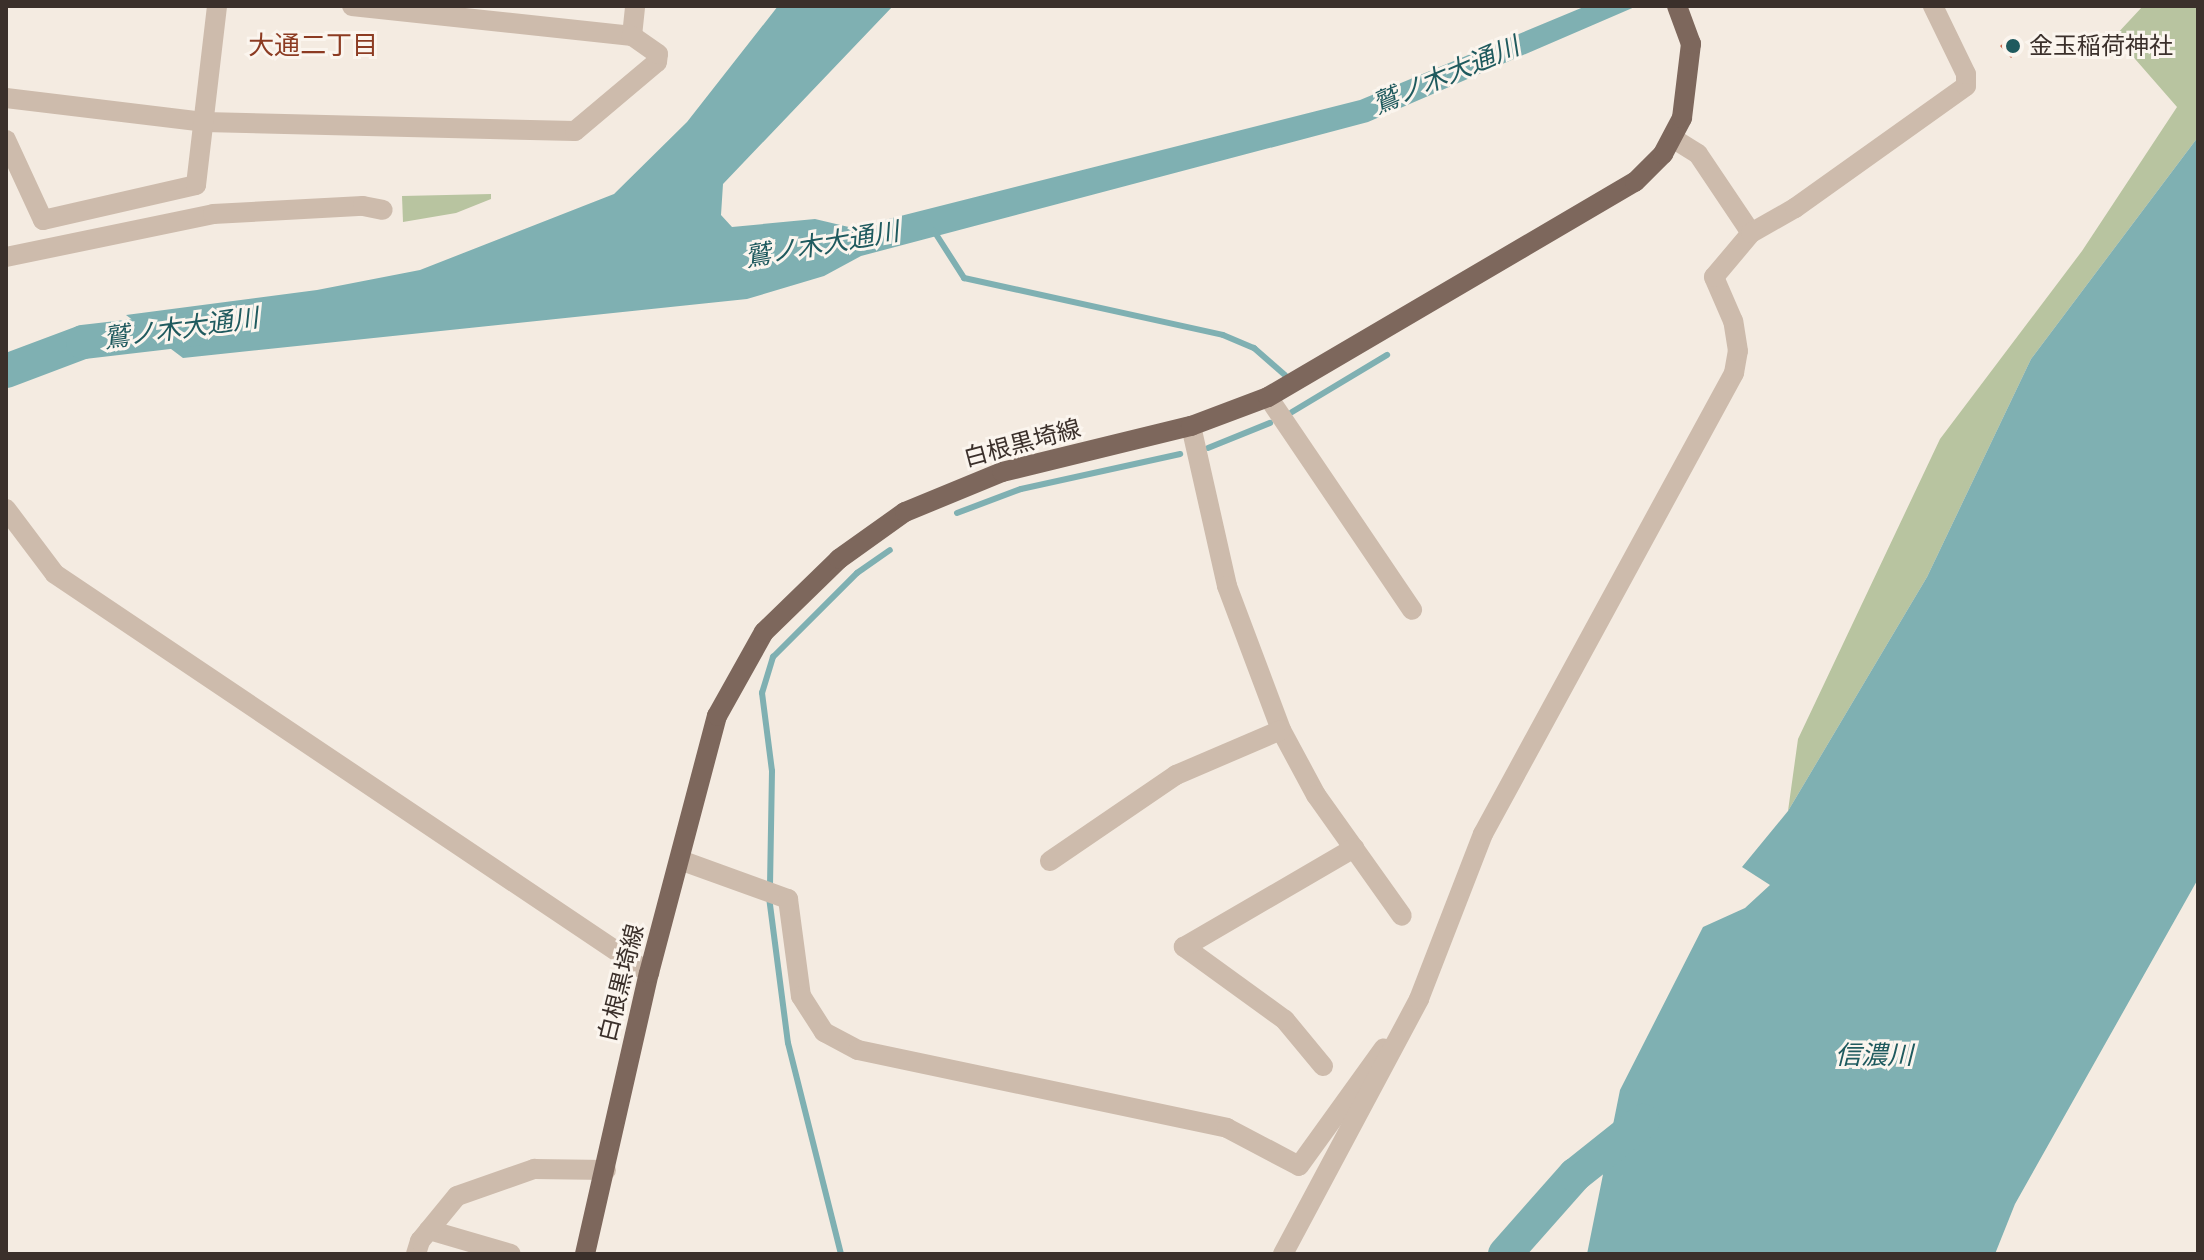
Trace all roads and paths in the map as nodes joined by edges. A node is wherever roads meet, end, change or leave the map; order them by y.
1 (217, 6) edge
2 (352, 6) edge
3 (635, 6) edge
4 (1933, 6) edge
5 (1679, 9) edge
6 (471, 14) edge
7 (632, 36) junction
8 (6, 98) edge
9 (204, 122) junction
10 (1674, 139) junction
11 (6, 140) edge
12 (383, 210) dead end
13 (1751, 233) junction
14 (6, 257) edge
15 (1268, 397) junction
16 (1191, 426) junction
17 (6, 509) edge
18 (1412, 610) dead end
19 (1281, 730) junction
20 (1354, 848) junction
21 (680, 860) junction
22 (1050, 861) dead end
23 (1402, 916) dead end
24 (649, 973) junction
25 (1398, 1042) junction
26 (1323, 1066) dead end
27 (606, 1170) junction
28 (429, 1230) junction
29 (416, 1254) edge
30 (511, 1254) edge
31 (585, 1254) edge
32 (1283, 1254) edge

1 - 9 street
2 - 6 street
3 - 7 street
4 - 13 street
5 - 10 main road, 白根黒埼線
6 - 7 street
7 - 9 street
8 - 9 street
9 - 11 street
10 - 13 street
10 - 15 main road, 白根黒埼線
12 - 14 street
13 - 25 street
15 - 16 main road, 白根黒埼線
15 - 18 street
16 - 19 street
16 - 21 main road, 白根黒埼線
17 - 24 street
19 - 20 street
19 - 22 street
20 - 23 street
20 - 26 street
21 - 24 main road, 白根黒埼線
21 - 25 street
24 - 27 main road, 白根黒埼線
25 - 32 street
27 - 28 street
27 - 31 main road, 白根黒埼線
28 - 29 street
28 - 30 street

